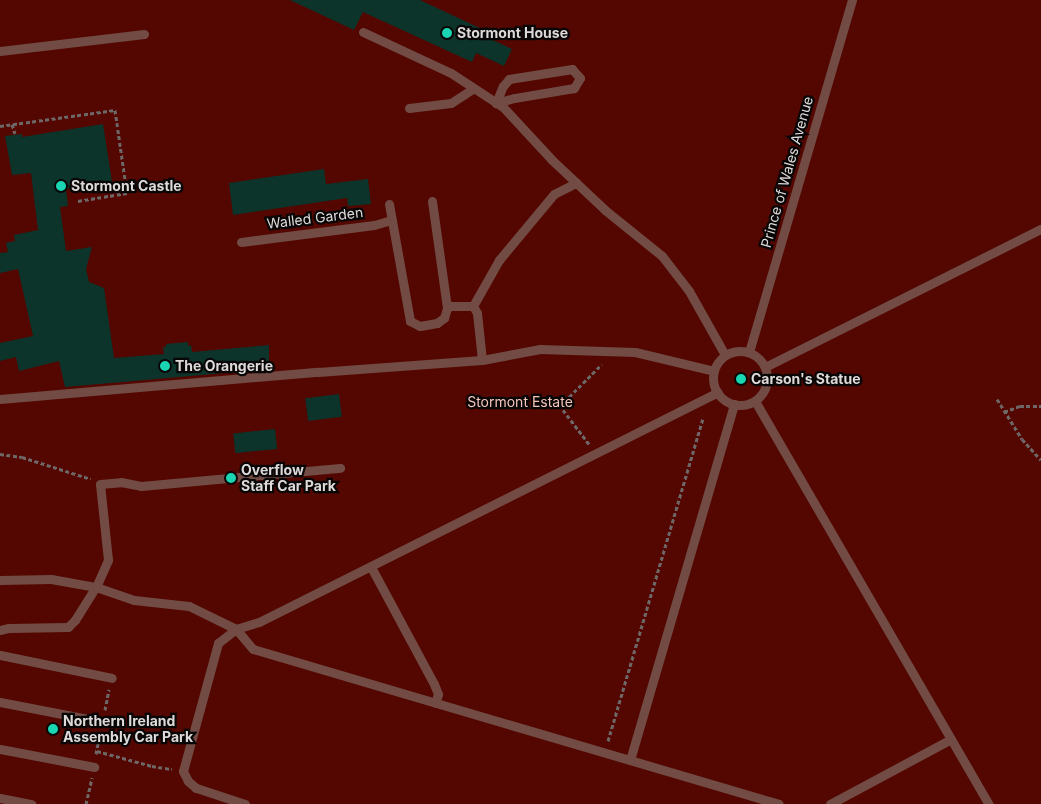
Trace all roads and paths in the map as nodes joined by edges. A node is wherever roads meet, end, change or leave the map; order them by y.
1 (852, 0) edge
2 (363, 32) dead end
3 (144, 34) dead end
4 (0, 51) edge
5 (474, 88) junction
6 (496, 103) junction
7 (409, 108) dead end
8 (12, 124) junction
9 (0, 126) edge
10 (15, 134) dead end
11 (576, 182) junction
12 (78, 201) dead end
13 (432, 201) dead end
14 (389, 204) dead end
15 (391, 220) junction
16 (1041, 229) edge
17 (241, 242) dead end
18 (473, 306) junction
19 (447, 308) junction
20 (615, 351) junction
21 (749, 352) junction
22 (725, 355) junction
23 (482, 360) junction
24 (765, 367) junction
25 (714, 371) junction
26 (718, 392) junction
27 (997, 399) dead end
28 (0, 400) edge
29 (754, 401) junction
30 (734, 404) junction
31 (1041, 406) edge
32 (1004, 412) junction
33 (702, 418) dead end
34 (590, 444) dead end
35 (0, 454) edge
36 (1041, 460) edge
37 (340, 468) dead end
38 (100, 484) junction
39 (371, 567) junction
40 (0, 580) edge
41 (96, 587) junction
42 (236, 629) junction
43 (0, 630) edge
44 (0, 655) edge
45 (112, 678) joint
46 (0, 702) edge
47 (435, 703) junction
48 (103, 722) junction
49 (951, 739) junction
50 (0, 748) edge
51 (97, 751) junction
52 (604, 752) junction
53 (630, 760) junction
54 (94, 767) junction
55 (172, 769) dead end
56 (0, 798) edge
57 (31, 804) edge
58 (86, 804) edge
59 (245, 804) edge
60 (778, 804) edge
61 (830, 804) edge
62 (989, 804) edge

1 - 21 lane, Prince of Wales Avenue
2 - 5 lane
3 - 4 lane
5 - 6 lane
5 - 7 lane
6 - 6 lane
6 - 11 lane
8 - 9 path
8 - 10 path
8 - 12 path
11 - 18 lane
11 - 22 lane
13 - 19 lane
14 - 15 lane
15 - 17 lane, Walled Garden
15 - 19 lane
16 - 24 lane
18 - 19 lane
18 - 23 lane
20 - 23 lane
20 - 25 lane
20 - 34 path
21 - 22 lane
21 - 24 lane
22 - 25 lane
23 - 28 lane
24 - 29 lane
25 - 26 lane
26 - 30 lane
26 - 39 lane
27 - 32 path
29 - 30 lane
29 - 49 lane
30 - 53 lane
31 - 32 path
32 - 36 path
33 - 52 path
35 - 38 path
37 - 38 lane
38 - 41 lane
39 - 42 lane
39 - 47 lane
40 - 41 lane
41 - 42 lane
41 - 43 lane
42 - 47 lane
42 - 59 lane
44 - 45 lane
45 - 48 path
46 - 48 lane
47 - 52 lane
48 - 51 path
49 - 61 lane
49 - 62 lane
50 - 54 lane
51 - 54 path
51 - 55 path
52 - 53 lane
53 - 60 lane
54 - 58 path
56 - 57 lane

